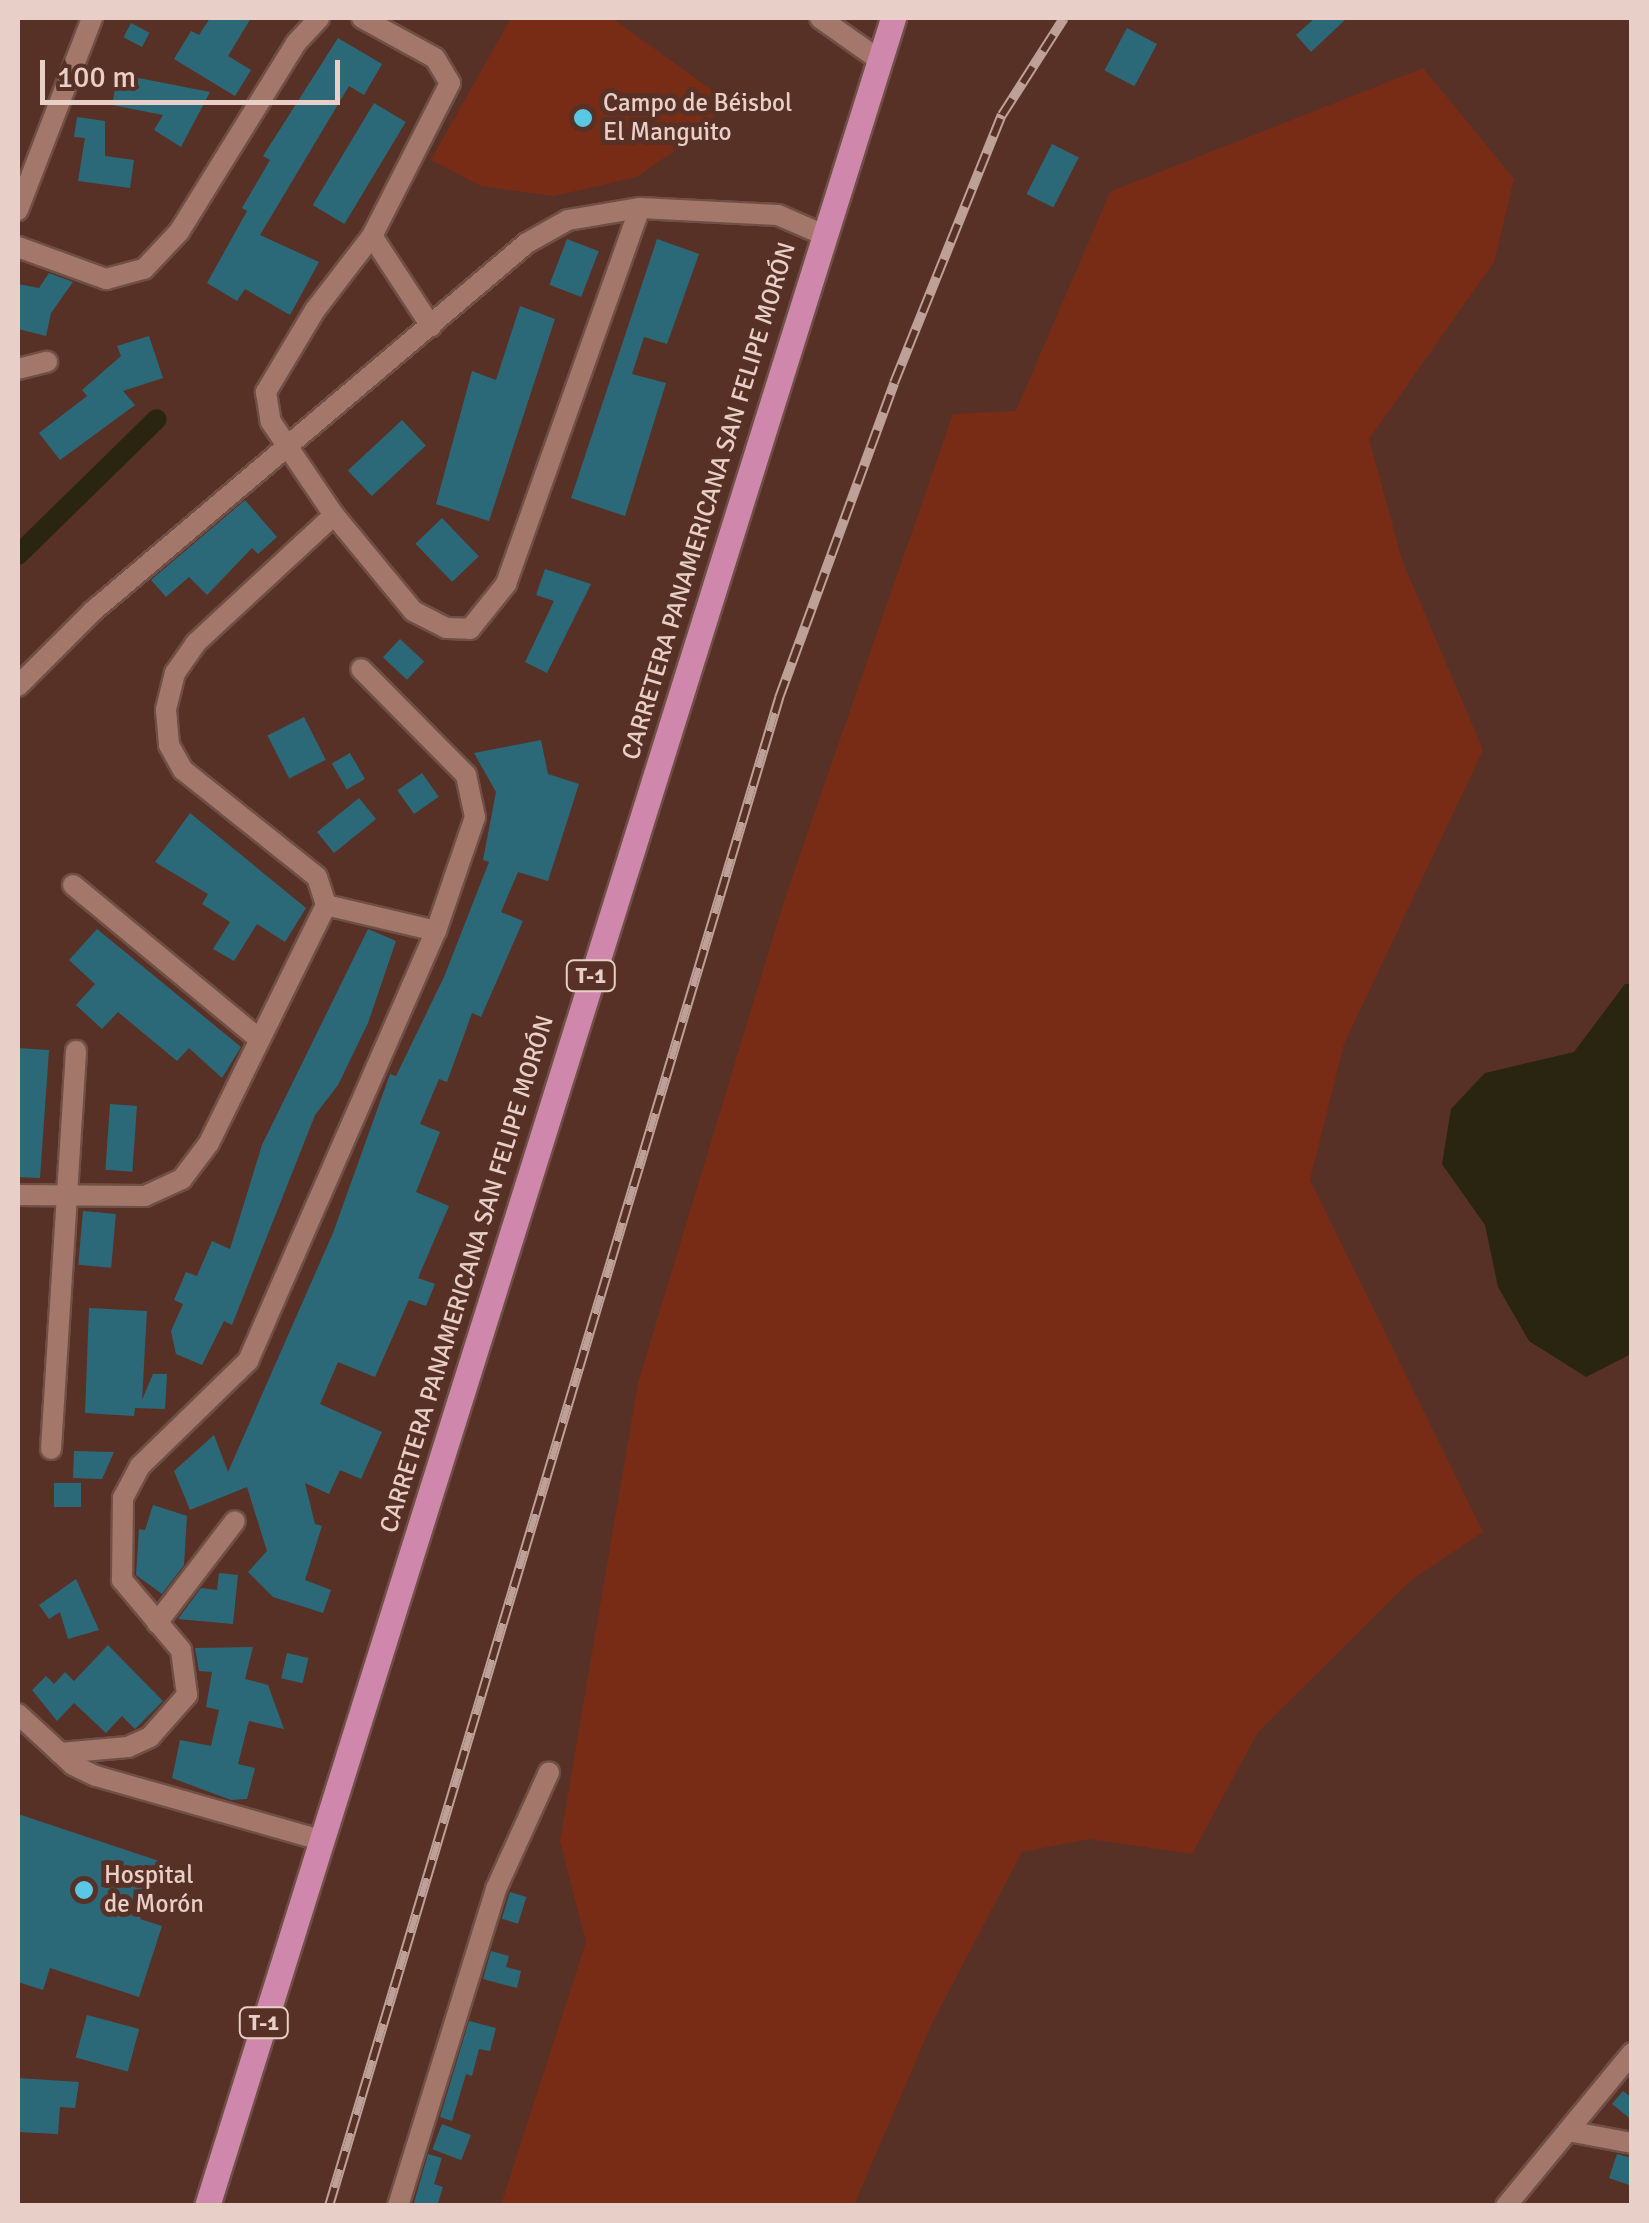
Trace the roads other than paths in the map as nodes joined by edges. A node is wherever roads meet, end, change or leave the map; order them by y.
1 (92, 18) edge
2 (319, 18) edge
3 (362, 18) edge
4 (820, 18) edge
5 (893, 18) edge
6 (881, 62) junction
7 (640, 208) junction
8 (18, 210) edge
9 (824, 235) junction
10 (372, 236) junction
11 (18, 247) edge
12 (431, 326) junction
13 (47, 362) dead end
14 (18, 369) edge
15 (286, 446) junction
16 (334, 515) junction
17 (361, 669) dead end
18 (18, 686) edge
19 (73, 885) dead end
20 (326, 906) junction
21 (436, 931) junction
22 (259, 1038) junction
23 (76, 1051) dead end
24 (18, 1195) edge
25 (64, 1199) junction
26 (51, 1449) dead end
27 (236, 1521) dead end
28 (157, 1624) junction
29 (18, 1714) edge
30 (60, 1754) junction
31 (549, 1772) dead end
32 (320, 1840) junction
33 (1632, 2054) edge
34 (1568, 2131) junction
35 (1632, 2143) edge
36 (207, 2206) edge
37 (398, 2206) edge
38 (1506, 2206) edge

1 - 8 street
2 - 11 street
3 - 10 street
4 - 6 street
5 - 6 main road, CARRETERA PANAMERICANA SAN FELIPE MORÓN / T-1
6 - 9 main road, CARRETERA PANAMERICANA SAN FELIPE MORÓN / T-1
7 - 9 street
7 - 12 street
7 - 16 street
9 - 32 main road, CARRETERA PANAMERICANA SAN FELIPE MORÓN / T-1
10 - 12 street
10 - 15 street
12 - 15 street
13 - 14 street
15 - 16 street
15 - 18 street
16 - 20 street
17 - 21 street
19 - 22 street
20 - 21 street
20 - 22 street
21 - 28 street
22 - 25 street
23 - 25 street
24 - 25 street
25 - 26 street
27 - 28 street
28 - 30 street
29 - 30 street
30 - 32 street
31 - 37 street
32 - 36 main road, CARRETERA PANAMERICANA SAN FELIPE MORÓN / T-1
33 - 34 street
34 - 35 street
34 - 38 street

